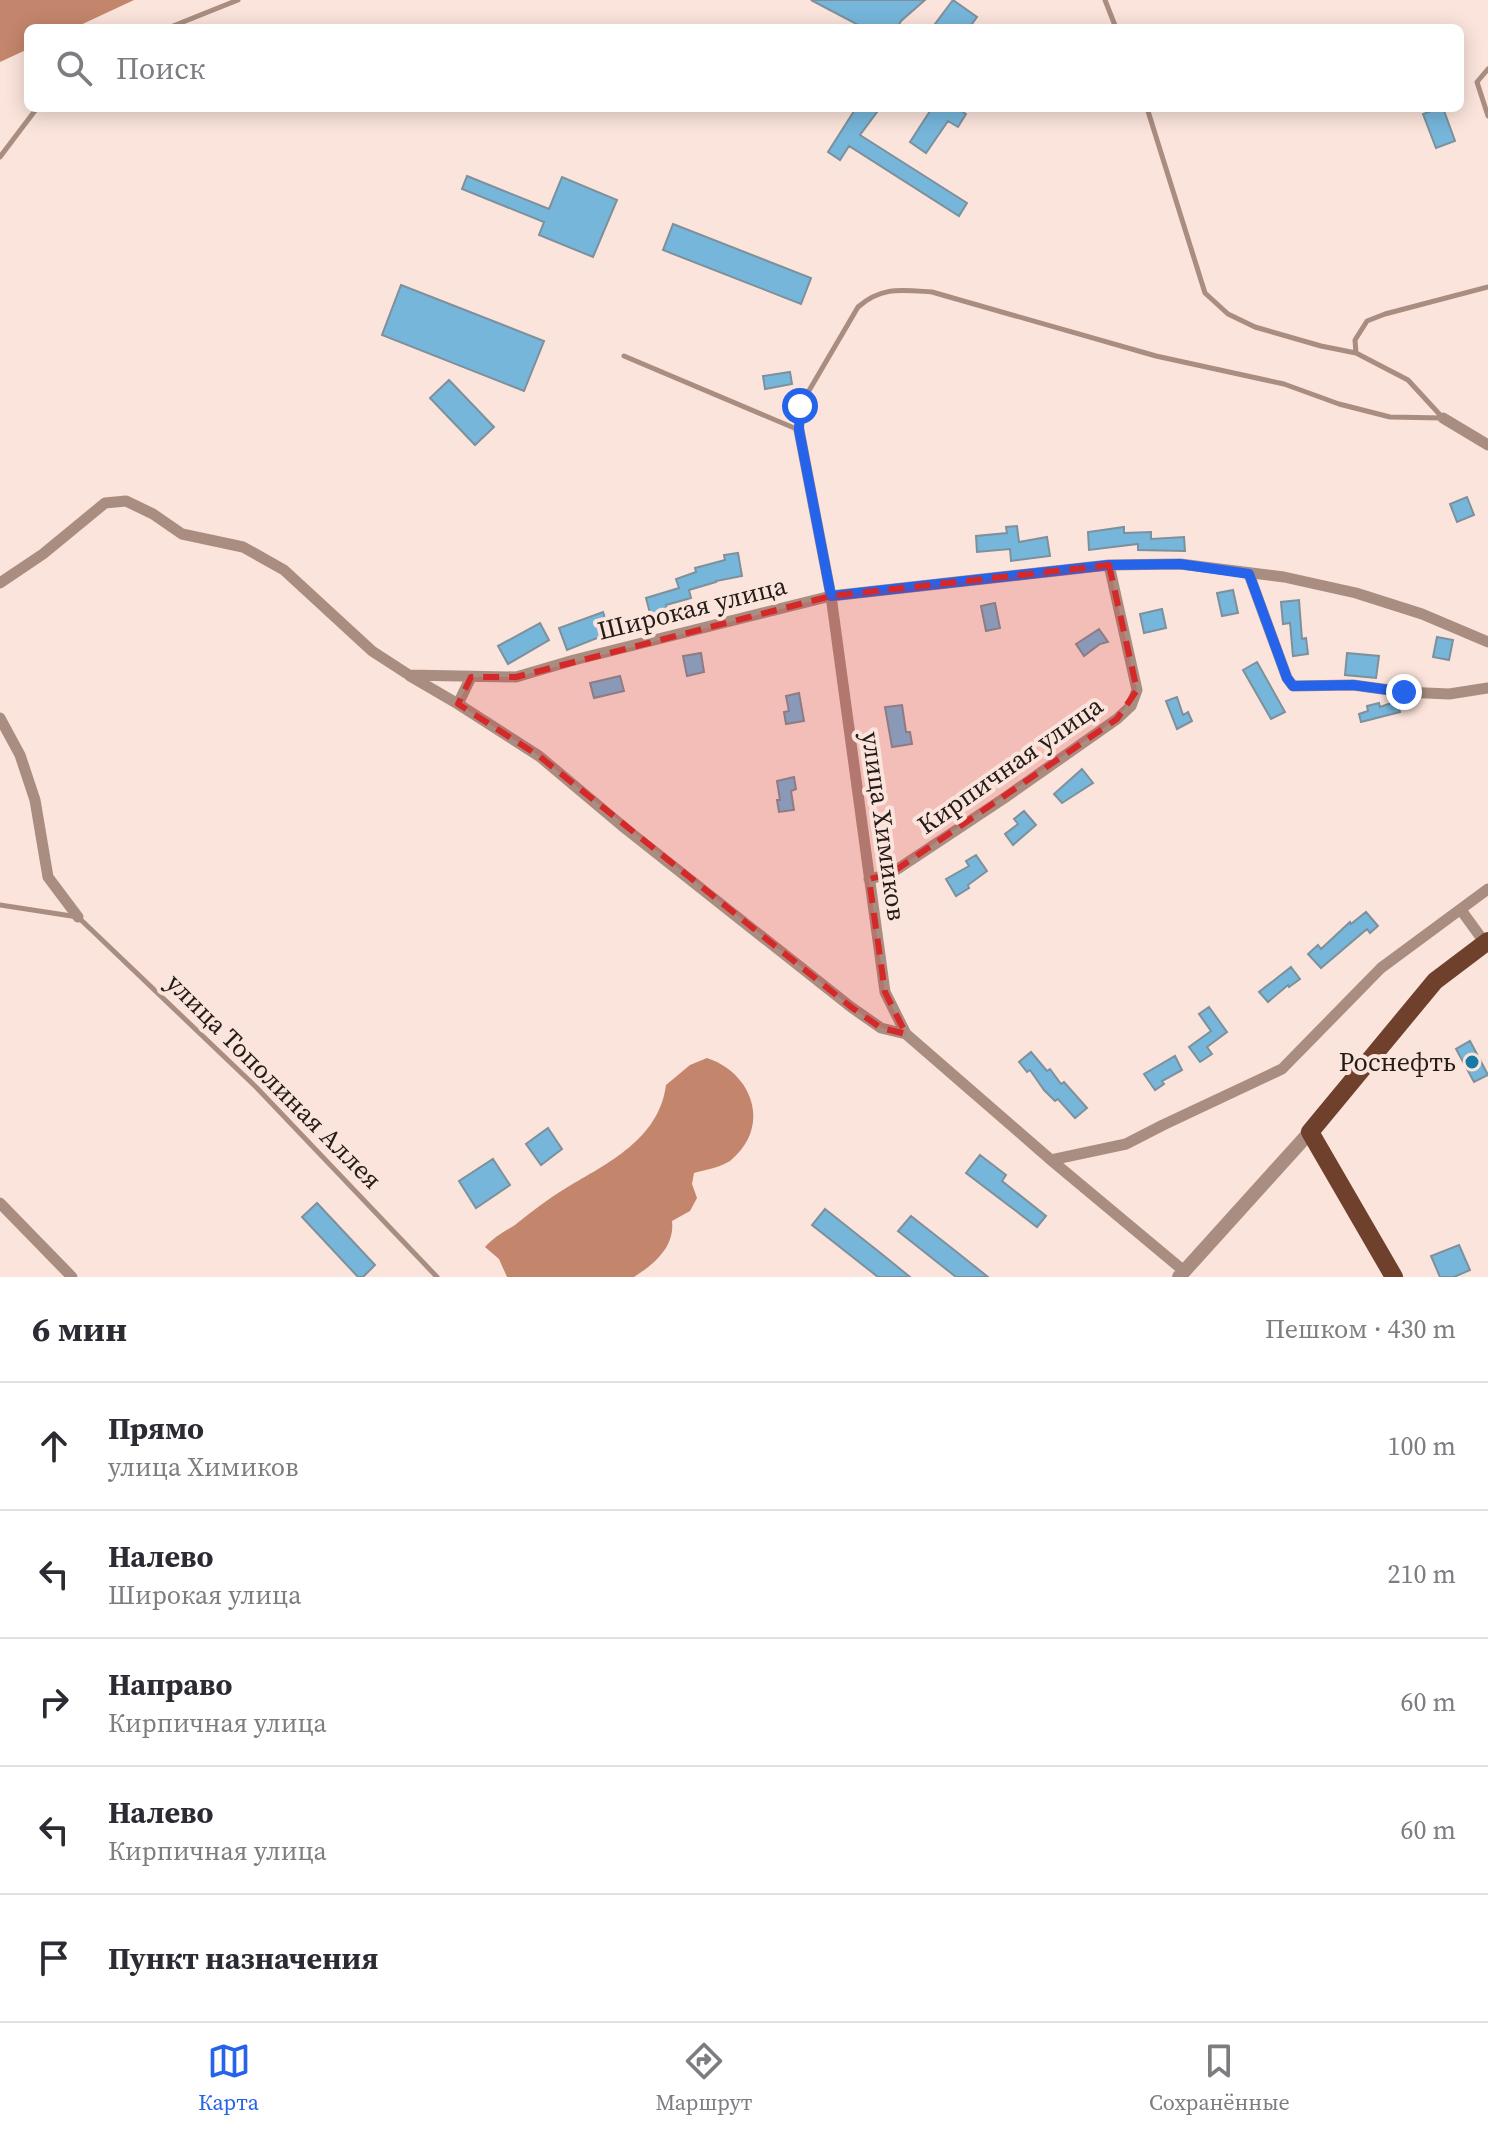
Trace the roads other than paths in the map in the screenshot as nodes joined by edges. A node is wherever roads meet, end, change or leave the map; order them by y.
1 (238, 0) edge
2 (1105, 0) edge
3 (178, 24) edge
4 (1114, 24) edge
5 (1488, 69) edge
6 (34, 112) edge
7 (1148, 112) edge
8 (1488, 116) edge
9 (0, 157) edge
10 (1488, 287) edge
11 (1356, 353) junction
12 (624, 356) dead end
13 (1443, 418) junction
14 (799, 430) junction
15 (1488, 445) edge
16 (1109, 565) junction
17 (1249, 574) junction
18 (0, 583) edge
19 (831, 596) junction
20 (1488, 642) edge
21 (409, 675) junction
22 (471, 677) junction
23 (1488, 688) edge
24 (458, 704) junction
25 (0, 718) edge
26 (869, 879) junction
27 (1488, 889) edge
28 (0, 905) edge
29 (1461, 910) junction
30 (78, 917) junction
31 (1487, 942) edge
32 (906, 1034) junction
33 (1310, 1132) junction
34 (1051, 1160) junction
35 (0, 1203) edge
36 (1182, 1274) edge
37 (72, 1277) edge
38 (437, 1277) edge
39 (1394, 1277) edge

1 - 3 lane
2 - 4 lane
5 - 8 lane
6 - 9 lane
7 - 11 lane
10 - 11 lane
11 - 13 lane
12 - 14 lane
13 - 14 lane
13 - 15 street
14 - 19 street, улица Химиков
16 - 17 street, Широкая улица
16 - 19 street, Широкая улица
16 - 26 street, Кирпичная улица
17 - 20 street, Широкая улица
17 - 23 street
18 - 21 street
19 - 22 street, Широкая улица
19 - 26 street, улица Химиков
21 - 22 street, Широкая улица
21 - 24 street
22 - 24 street
24 - 32 street
25 - 30 street
26 - 32 street, улица Химиков
27 - 29 street
28 - 30 lane
29 - 31 street
29 - 34 street
30 - 38 lane, улица Тополиная Аллея
31 - 33 main road
32 - 34 street, улица Химиков
33 - 36 street
33 - 39 main road
34 - 36 street, улица Химиков
35 - 37 street

